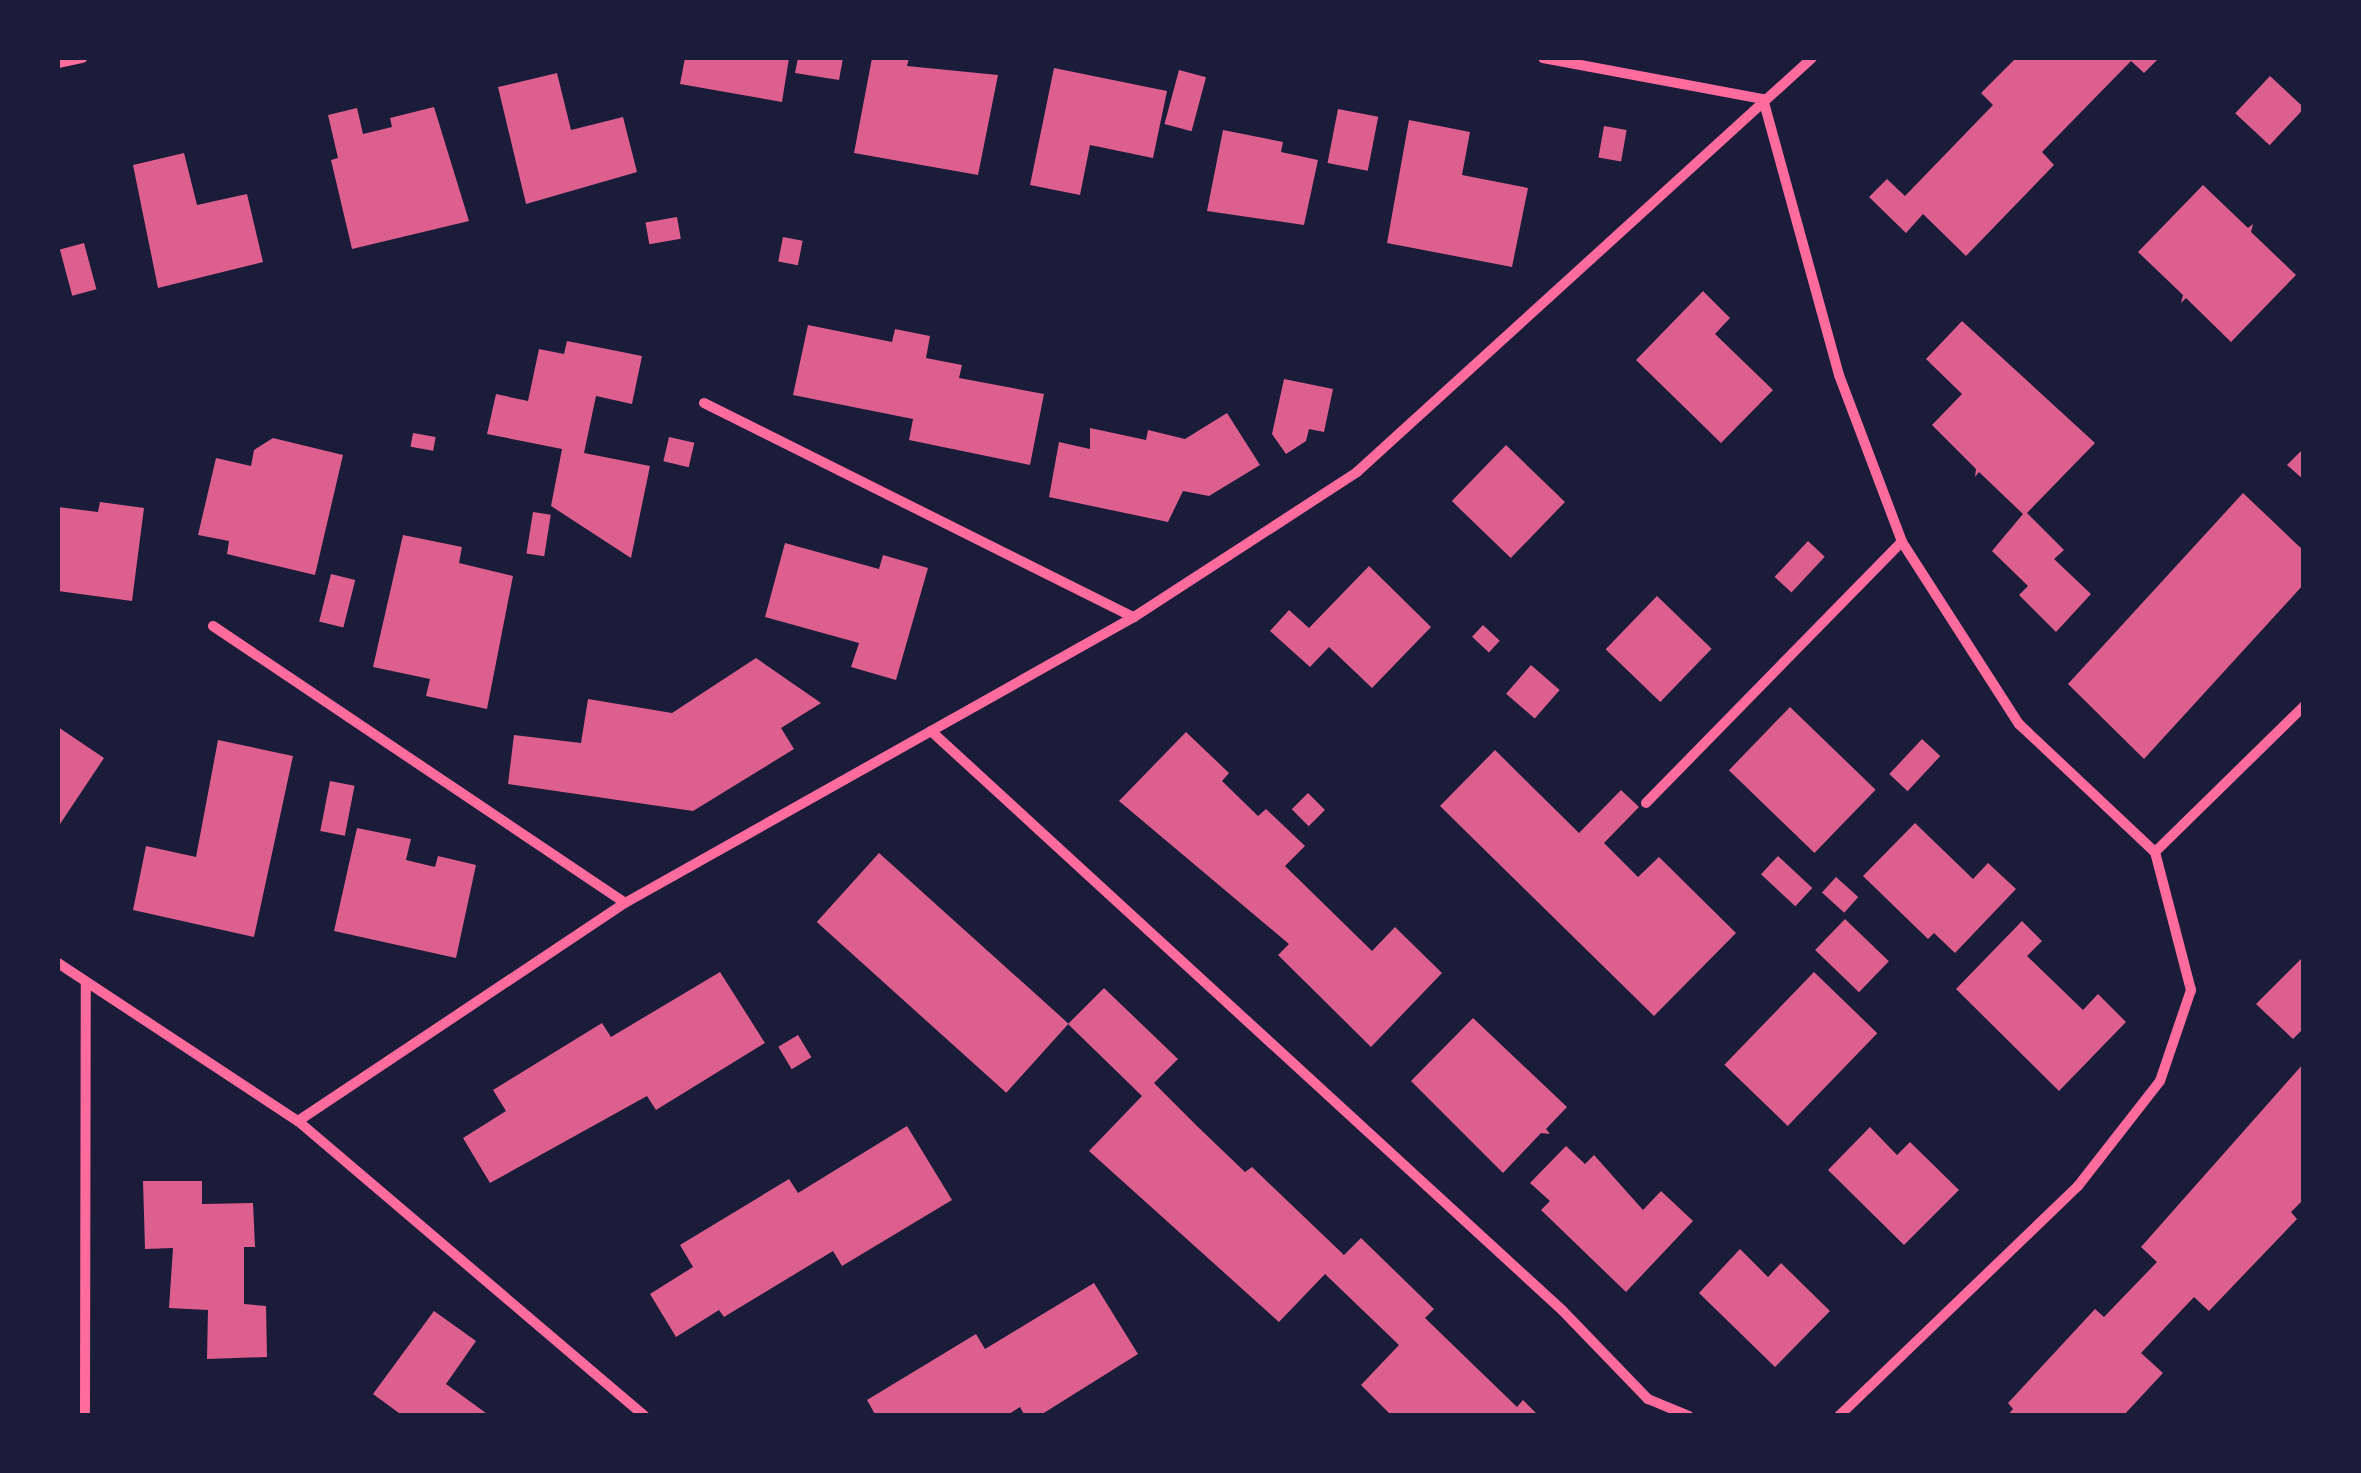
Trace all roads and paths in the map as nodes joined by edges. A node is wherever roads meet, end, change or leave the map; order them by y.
1 (82, 58) edge
2 (1543, 58) edge
3 (1812, 58) edge
4 (58, 63) edge
5 (1764, 99) junction
6 (704, 403) dead end
7 (1902, 542) junction
8 (1134, 616) junction
9 (213, 626) dead end
10 (2304, 706) edge
11 (931, 731) junction
12 (1646, 803) dead end
13 (2155, 852) junction
14 (625, 904) junction
15 (58, 962) edge
16 (86, 984) junction
17 (298, 1121) junction
18 (85, 1416) edge
19 (645, 1416) edge
20 (1689, 1416) edge
21 (1839, 1416) edge

1 - 4 street
2 - 5 street
3 - 5 street
5 - 7 street
5 - 8 street
6 - 8 street
7 - 12 street
7 - 13 street
8 - 11 street
9 - 14 street
10 - 13 street
11 - 14 street
11 - 20 street
13 - 21 street
14 - 17 street
15 - 16 street
16 - 17 street
16 - 18 street
17 - 19 street

